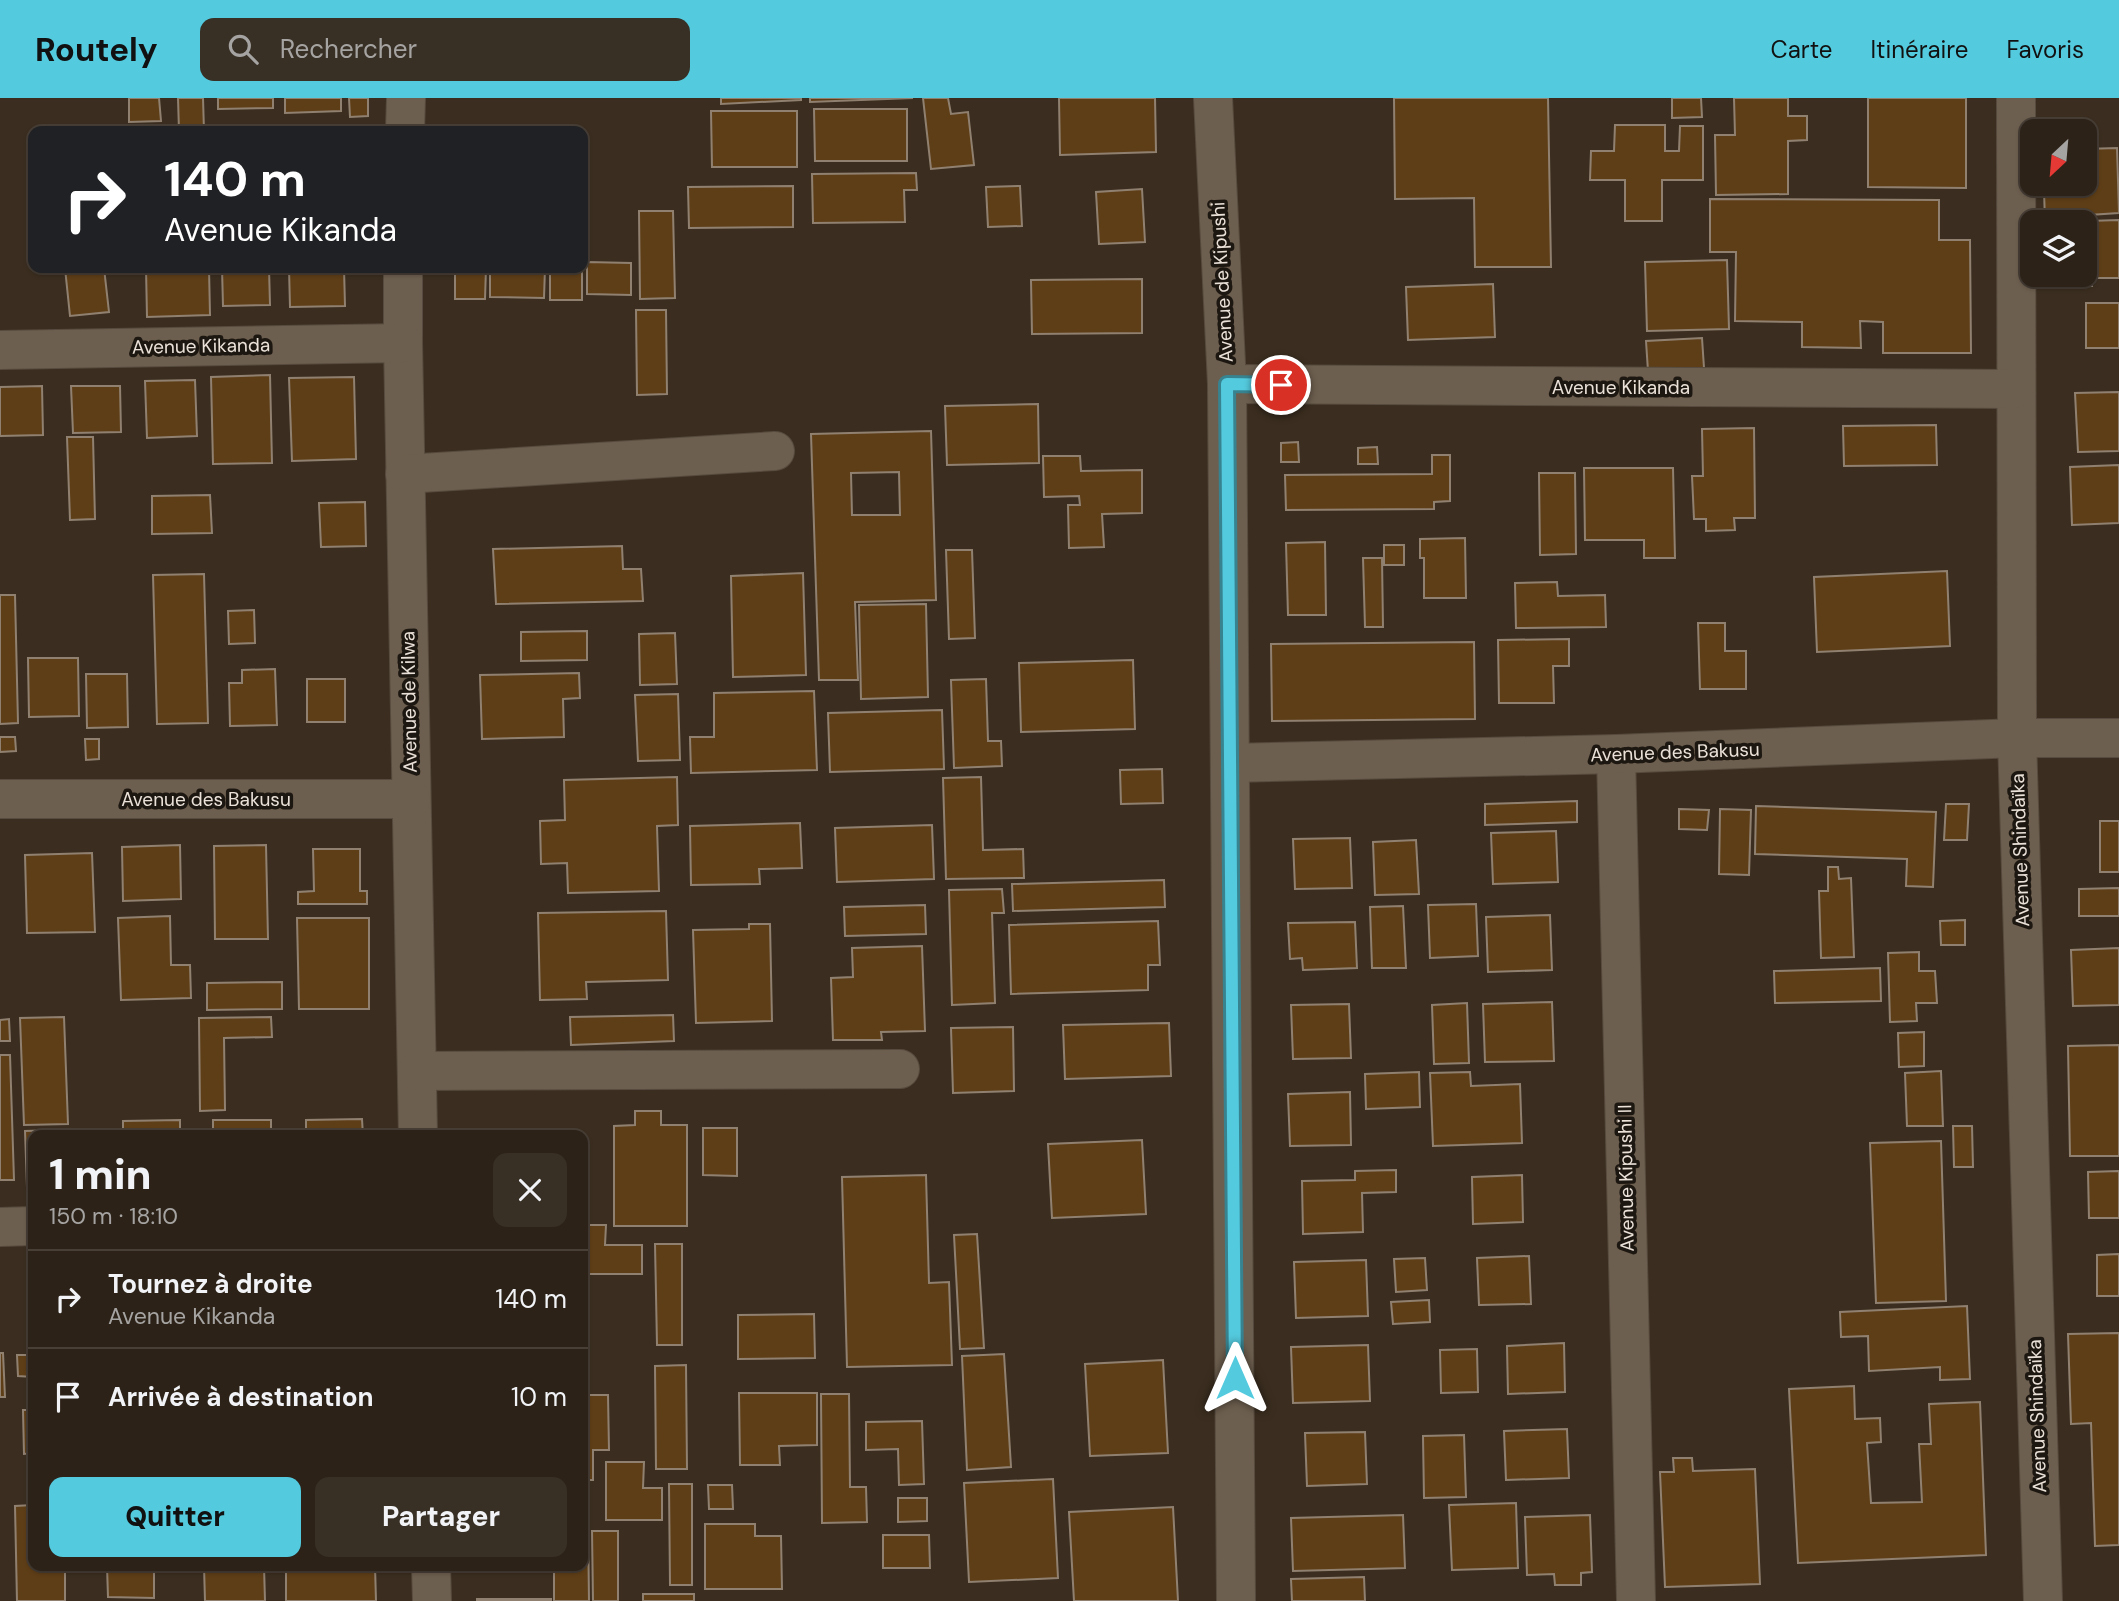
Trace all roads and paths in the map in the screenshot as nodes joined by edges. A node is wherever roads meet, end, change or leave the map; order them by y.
1 (406, 98) edge
2 (1213, 98) edge
3 (2016, 98) edge
4 (405, 126) edge
5 (404, 273) edge
6 (402, 343) junction
7 (0, 350) edge
8 (1227, 384) junction
9 (2014, 388) junction
10 (775, 451) dead end
11 (405, 474) junction
12 (2017, 738) junction
13 (2119, 738) edge
14 (1616, 754) junction
15 (1231, 763) junction
16 (0, 799) edge
17 (411, 799) junction
18 (900, 1069) dead end
19 (417, 1071) junction
20 (418, 1130) edge
21 (28, 1226) edge
22 (0, 1227) edge
23 (431, 1571) edge
24 (432, 1601) edge
25 (1236, 1601) edge
26 (1636, 1601) edge
27 (2043, 1601) edge

1 - 4 street
2 - 8 street, Avenue de Kipushi
3 - 9 street, Avenue Shindaïka
5 - 6 street, Avenue de Kilwa
6 - 7 street, Avenue Kikanda
6 - 11 street, Avenue de Kilwa
8 - 9 street, Avenue Kikanda
8 - 15 street, Avenue de Kipushi
9 - 12 street, Avenue Shindaïka
10 - 11 street
11 - 17 street, Avenue de Kilwa
12 - 13 street, Avenue des Bakusu
12 - 14 street, Avenue des Bakusu
12 - 27 street, Avenue Shindaïka
14 - 15 street, Avenue des Bakusu
14 - 26 street, Avenue Kipushi II
15 - 25 street, Avenue de Kipushi
16 - 17 street, Avenue des Bakusu
17 - 19 street, Avenue de Kilwa
18 - 19 street
19 - 20 street, Avenue de Kilwa
21 - 22 street
23 - 24 street

